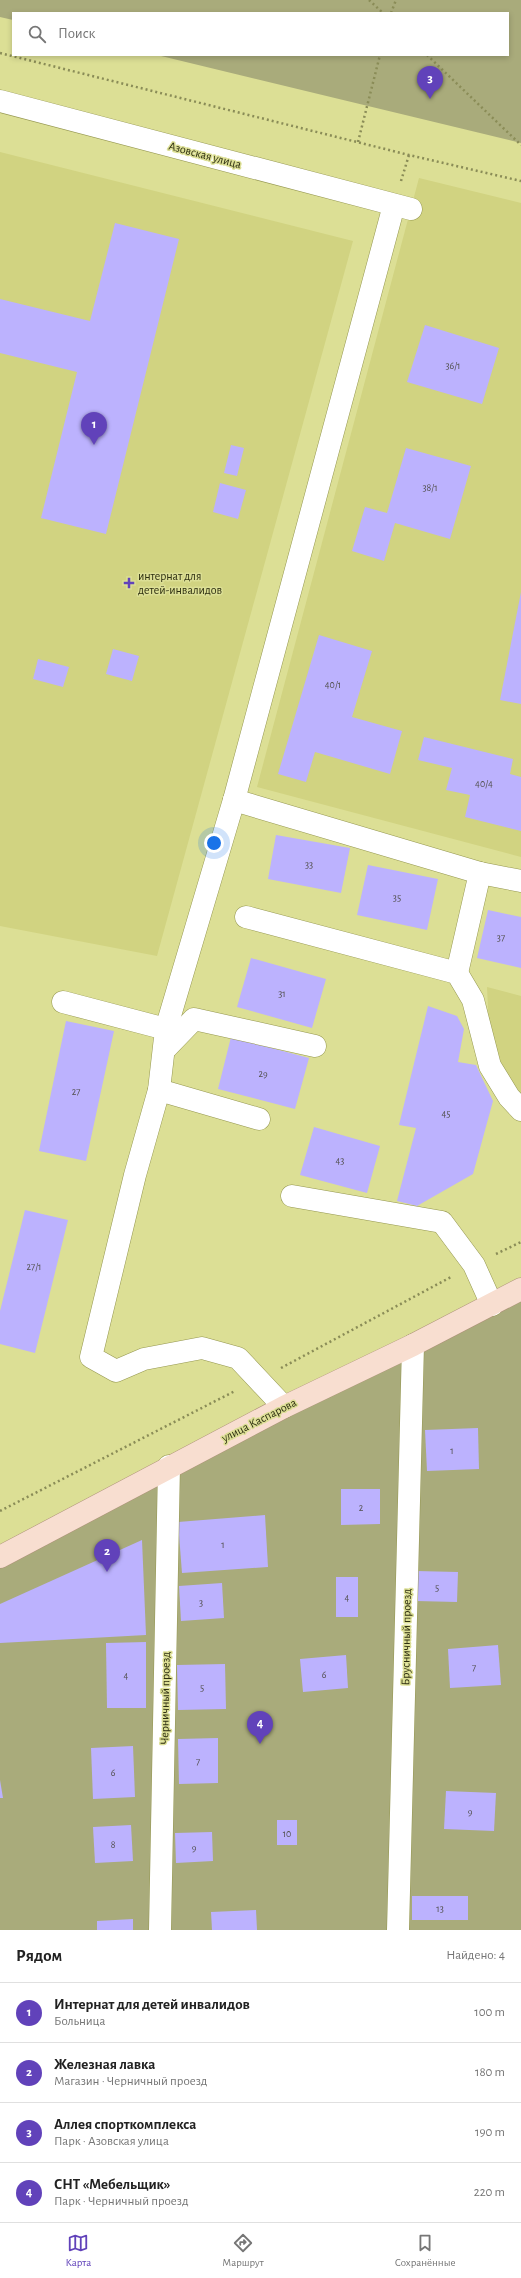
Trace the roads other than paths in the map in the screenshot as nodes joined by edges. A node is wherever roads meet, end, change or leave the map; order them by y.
1 (0, 101) edge
2 (234, 800) junction
3 (480, 873) junction
4 (521, 881) edge
5 (246, 917) dead end
6 (457, 973) junction
7 (63, 1002) dead end
8 (166, 1038) junction
9 (316, 1046) dead end
10 (159, 1090) junction
11 (521, 1110) edge
12 (259, 1119) dead end
13 (292, 1196) dead end
14 (521, 1289) edge
15 (492, 1305) junction
16 (413, 1345) junction
17 (284, 1406) junction
18 (169, 1466) junction
19 (0, 1557) edge
20 (160, 1930) edge
21 (398, 1930) edge

1 - 2 street, Азовская улица
2 - 3 street
2 - 8 street
3 - 4 street
3 - 6 street
5 - 6 street
6 - 11 street
7 - 8 street
8 - 9 street
8 - 10 street
10 - 12 street
10 - 17 street
13 - 15 street
14 - 15 main road, улица Каспарова
15 - 16 main road, улица Каспарова
16 - 17 main road, улица Каспарова
16 - 21 street, Брусничный проезд
17 - 18 main road, улица Каспарова
18 - 19 main road, улица Каспарова
18 - 20 street, Черничный проезд

